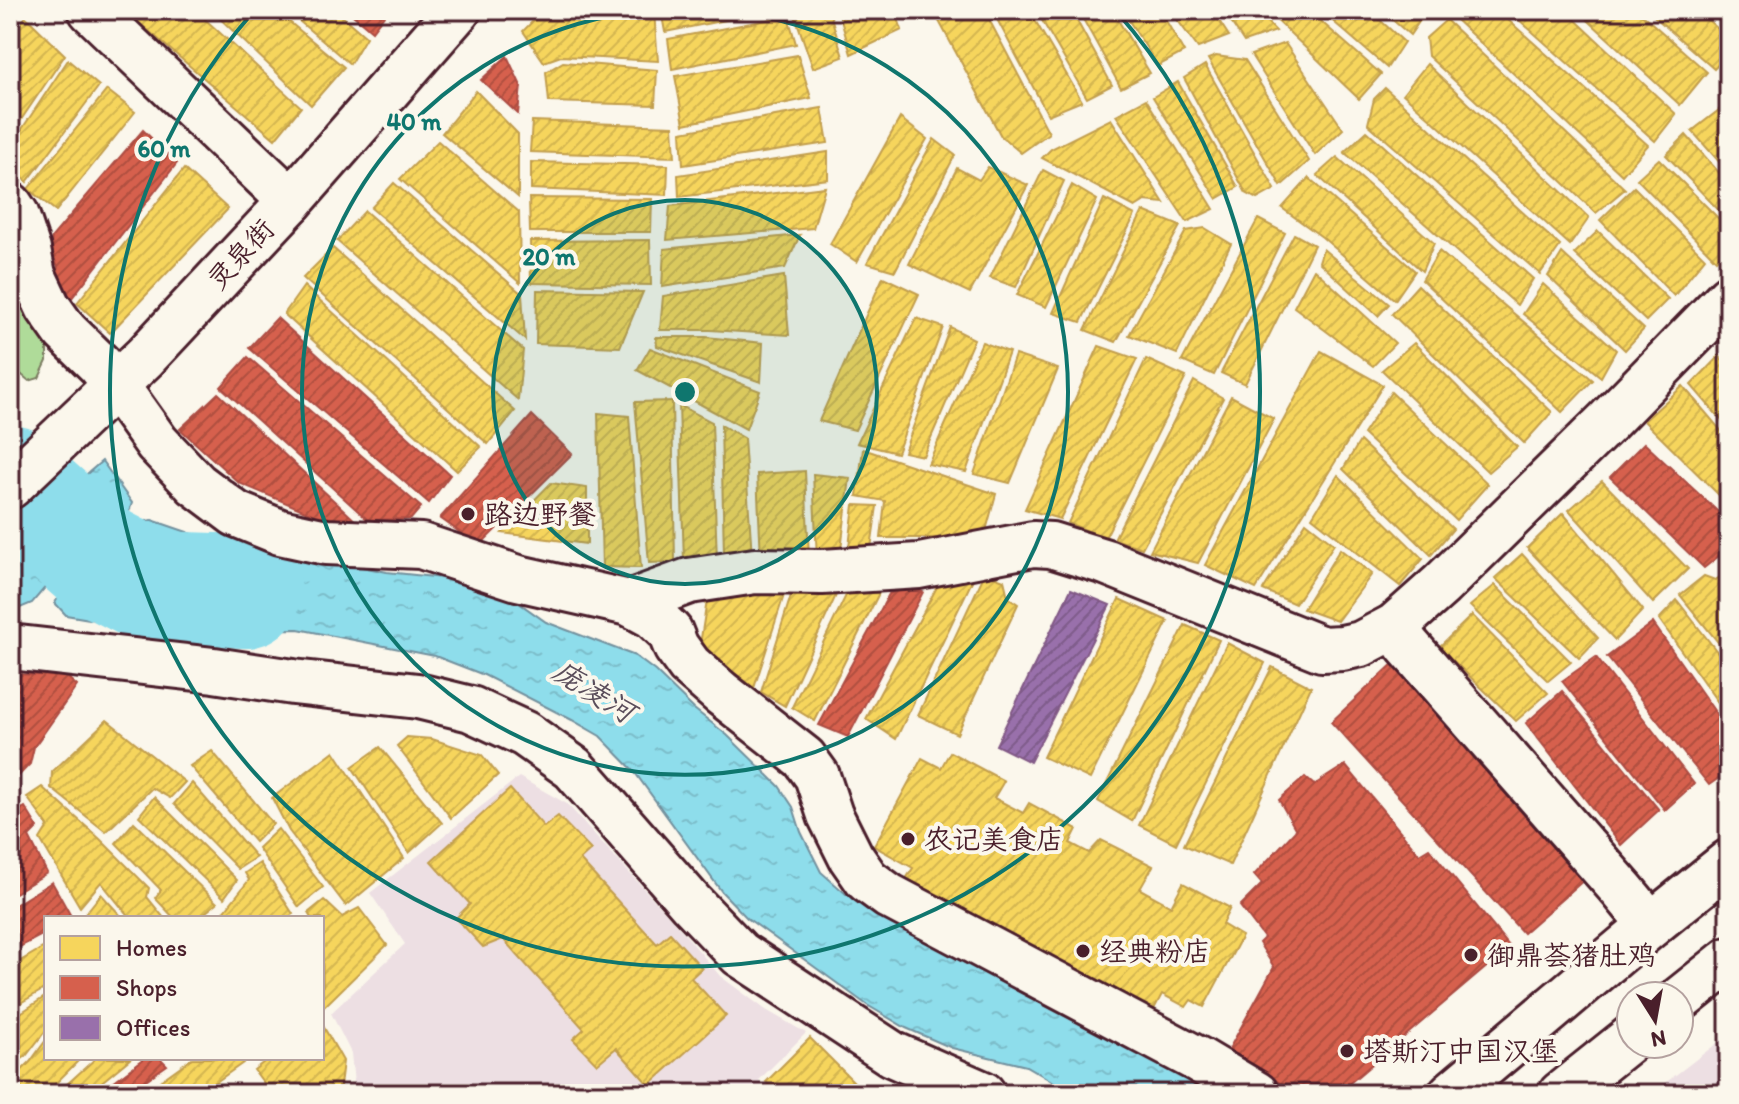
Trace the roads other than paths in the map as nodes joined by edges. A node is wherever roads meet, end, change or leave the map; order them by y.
1 (91, 10) edge
2 (458, 10) edge
3 (291, 201) junction
4 (10, 205) edge
5 (1729, 297) edge
6 (115, 384) junction
7 (10, 486) edge
8 (629, 603) junction
9 (1395, 626) junction
10 (10, 647) edge
11 (1729, 862) edge
12 (1651, 925) junction
13 (1729, 960) edge
14 (1695, 987) edge
15 (1615, 1051) edge
16 (983, 1094) edge
17 (1256, 1094) edge
18 (1451, 1094) edge
19 (1561, 1094) edge

1 - 3 street
2 - 3 street, 灵泉街
3 - 6 street, 灵泉街
4 - 6 street
5 - 9 street
6 - 7 street, 灵泉街
6 - 8 street
8 - 9 street
8 - 17 street
9 - 12 street
10 - 16 street
11 - 12 street
12 - 18 street
13 - 14 street
15 - 19 street

